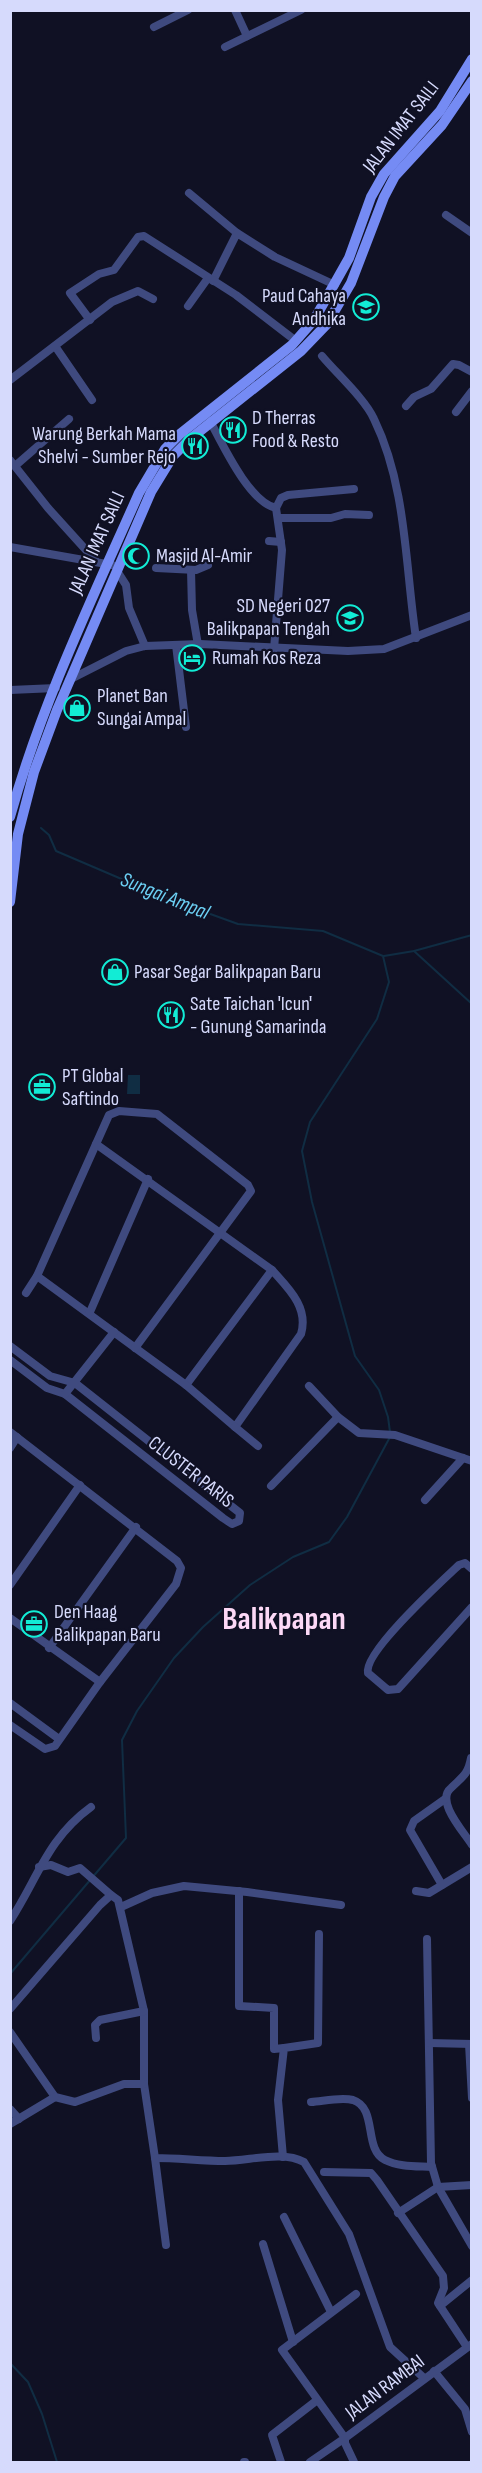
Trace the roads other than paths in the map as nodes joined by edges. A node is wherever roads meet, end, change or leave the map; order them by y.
1 (188, 10) edge
2 (235, 10) edge
3 (301, 10) edge
4 (154, 27) dead end
5 (247, 36) junction
6 (225, 47) dead end
7 (471, 59) edge
8 (471, 81) edge
9 (418, 144) junction
10 (189, 193) dead end
11 (446, 215) dead end
12 (237, 233) junction
13 (471, 233) edge
14 (211, 280) junction
15 (335, 285) junction
16 (153, 299) dead end
17 (188, 306) dead end
18 (92, 318) junction
19 (296, 341) junction
20 (55, 346) junction
21 (322, 356) dead end
22 (471, 372) edge
23 (10, 380) edge
24 (471, 391) edge
25 (92, 400) dead end
26 (406, 406) dead end
27 (456, 412) dead end
28 (69, 419) dead end
29 (210, 421) junction
30 (13, 463) edge
31 (354, 489) dead end
32 (276, 508) junction
33 (369, 515) dead end
34 (278, 518) junction
35 (269, 542) dead end
36 (281, 542) junction
37 (10, 547) edge
38 (95, 560) junction
39 (208, 565) dead end
40 (114, 567) junction
41 (156, 568) dead end
42 (191, 570) junction
43 (471, 615) edge
44 (416, 638) junction
45 (177, 645) junction
46 (198, 645) junction
47 (145, 646) junction
48 (274, 649) junction
49 (70, 680) junction
50 (53, 689) junction
51 (10, 690) edge
52 (186, 727) dead end
53 (23, 790) junction
54 (16, 825) edge
55 (10, 902) edge
56 (96, 1144) junction
57 (148, 1179) junction
58 (222, 1232) junction
59 (272, 1269) junction
60 (38, 1276) junction
61 (26, 1293) dead end
62 (90, 1312) junction
63 (114, 1332) junction
64 (10, 1346) edge
65 (135, 1348) junction
66 (10, 1360) edge
67 (75, 1383) junction
68 (186, 1385) junction
69 (309, 1386) dead end
70 (65, 1394) junction
71 (338, 1417) junction
72 (235, 1427) junction
73 (14, 1435) edge
74 (258, 1446) dead end
75 (10, 1448) edge
76 (463, 1458) junction
77 (471, 1461) edge
78 (80, 1485) junction
79 (271, 1486) dead end
80 (425, 1500) dead end
81 (136, 1527) junction
82 (471, 1569) edge
83 (10, 1585) edge
84 (471, 1607) edge
85 (10, 1618) edge
86 (49, 1647) junction
87 (100, 1682) junction
88 (10, 1703) edge
89 (10, 1725) edge
90 (51, 1733) junction
91 (59, 1739) junction
92 (42, 1747) junction
93 (471, 1758) edge
94 (445, 1799) junction
95 (91, 1807) dead end
96 (471, 1845) edge
97 (39, 1867) junction
98 (471, 1867) edge
99 (442, 1885) junction
100 (239, 1891) junction
101 (417, 1891) dead end
102 (111, 1895) junction
103 (341, 1905) dead end
104 (121, 1907) junction
105 (10, 1921) edge
106 (319, 1934) dead end
107 (427, 1940) dead end
108 (10, 2009) edge
109 (144, 2011) junction
110 (10, 2032) edge
111 (96, 2038) dead end
112 (429, 2043) junction
113 (470, 2044) edge
114 (284, 2048) junction
115 (144, 2084) junction
116 (55, 2097) junction
117 (471, 2098) edge
118 (311, 2102) dead end
119 (10, 2109) edge
120 (19, 2119) junction
121 (10, 2124) edge
122 (283, 2157) junction
123 (155, 2158) junction
124 (432, 2167) junction
125 (324, 2172) dead end
126 (471, 2185) edge
127 (438, 2187) junction
128 (398, 2212) junction
129 (284, 2217) dead end
130 (263, 2244) dead end
131 (166, 2245) dead end
132 (471, 2246) edge
133 (471, 2280) edge
134 (356, 2294) dead end
135 (440, 2306) junction
136 (331, 2312) junction
137 (293, 2342) junction
138 (469, 2345) edge
139 (434, 2371) junction
140 (424, 2378) junction
141 (316, 2401) junction
142 (471, 2432) edge
143 (345, 2438) junction
144 (281, 2463) edge
145 (310, 2463) edge
146 (354, 2463) edge

1 - 4 street
2 - 5 street
3 - 5 street
5 - 6 street
7 - 9 main road, JALAN IMAT SAILI
8 - 9 main road, JALAN IMAT SAILI
9 - 15 main road, JALAN IMAT SAILI
9 - 29 main road, JALAN IMAT SAILI
10 - 12 street
11 - 13 street
12 - 14 street
12 - 15 street
14 - 17 street
14 - 18 street
14 - 19 street
15 - 19 main road, JALAN IMAT SAILI
16 - 18 street
18 - 20 street
19 - 40 main road, JALAN IMAT SAILI
20 - 23 street
20 - 25 street
21 - 44 street
22 - 26 street
24 - 27 street
28 - 30 street
29 - 32 street
29 - 40 main road, JALAN IMAT SAILI
30 - 38 street
31 - 32 street
32 - 34 street
33 - 34 street
34 - 36 street
35 - 36 street
36 - 48 street
37 - 38 street
38 - 40 street
39 - 42 street
40 - 47 street
40 - 49 main road, JALAN IMAT SAILI
40 - 50 main road, JALAN IMAT SAILI
41 - 42 street
42 - 46 street
43 - 44 street
44 - 48 street
45 - 46 street
45 - 47 street
45 - 52 street
46 - 48 street
47 - 49 street
49 - 50 street
49 - 53 main road, JALAN IMAT SAILI
50 - 51 street
50 - 53 main road, JALAN IMAT SAILI
53 - 54 main road
54 - 55 main road
56 - 57 street
56 - 58 street
56 - 60 street
57 - 58 street
57 - 62 street
58 - 59 street
58 - 65 street
59 - 68 street
59 - 72 street
60 - 61 street
60 - 62 street
62 - 63 street
63 - 65 street
63 - 67 street
64 - 67 street, CLUSTER PARIS
65 - 68 street
66 - 70 street, CLUSTER PARIS
67 - 70 street
67 - 70 street, CLUSTER PARIS
68 - 72 street
69 - 71 street
71 - 76 street
71 - 79 street
72 - 74 street
73 - 75 street
73 - 78 street
76 - 77 street
76 - 80 street
78 - 81 street
78 - 83 street
81 - 86 street
81 - 87 street
82 - 84 street
85 - 86 street
86 - 87 street
87 - 91 street
88 - 90 street
89 - 92 street
90 - 91 street
90 - 92 street
91 - 92 street
93 - 94 street
94 - 96 street
94 - 99 street
95 - 97 street
97 - 102 street
97 - 105 street
98 - 99 street
99 - 101 street
100 - 103 street
100 - 104 street
100 - 114 street
102 - 104 street
102 - 108 street
104 - 109 street
106 - 114 street
107 - 112 street
109 - 111 street
109 - 115 street
110 - 116 street
112 - 113 street
112 - 124 street
113 - 117 street
114 - 122 street
115 - 116 street
115 - 123 street
116 - 120 street
118 - 124 street
119 - 120 street
120 - 121 street
122 - 123 street
122 - 140 street
123 - 131 street
124 - 127 street
125 - 128 street
126 - 127 street
127 - 128 street
127 - 132 street
128 - 135 street
129 - 136 street
130 - 137 street
133 - 135 street
134 - 136 street
135 - 138 street
136 - 137 street
137 - 141 street
138 - 139 street, JALAN RAMBAI
139 - 140 street, JALAN RAMBAI
139 - 142 street
140 - 143 street, JALAN RAMBAI
141 - 143 street
141 - 144 street
143 - 145 street
143 - 146 street, JALAN RAMBAI

